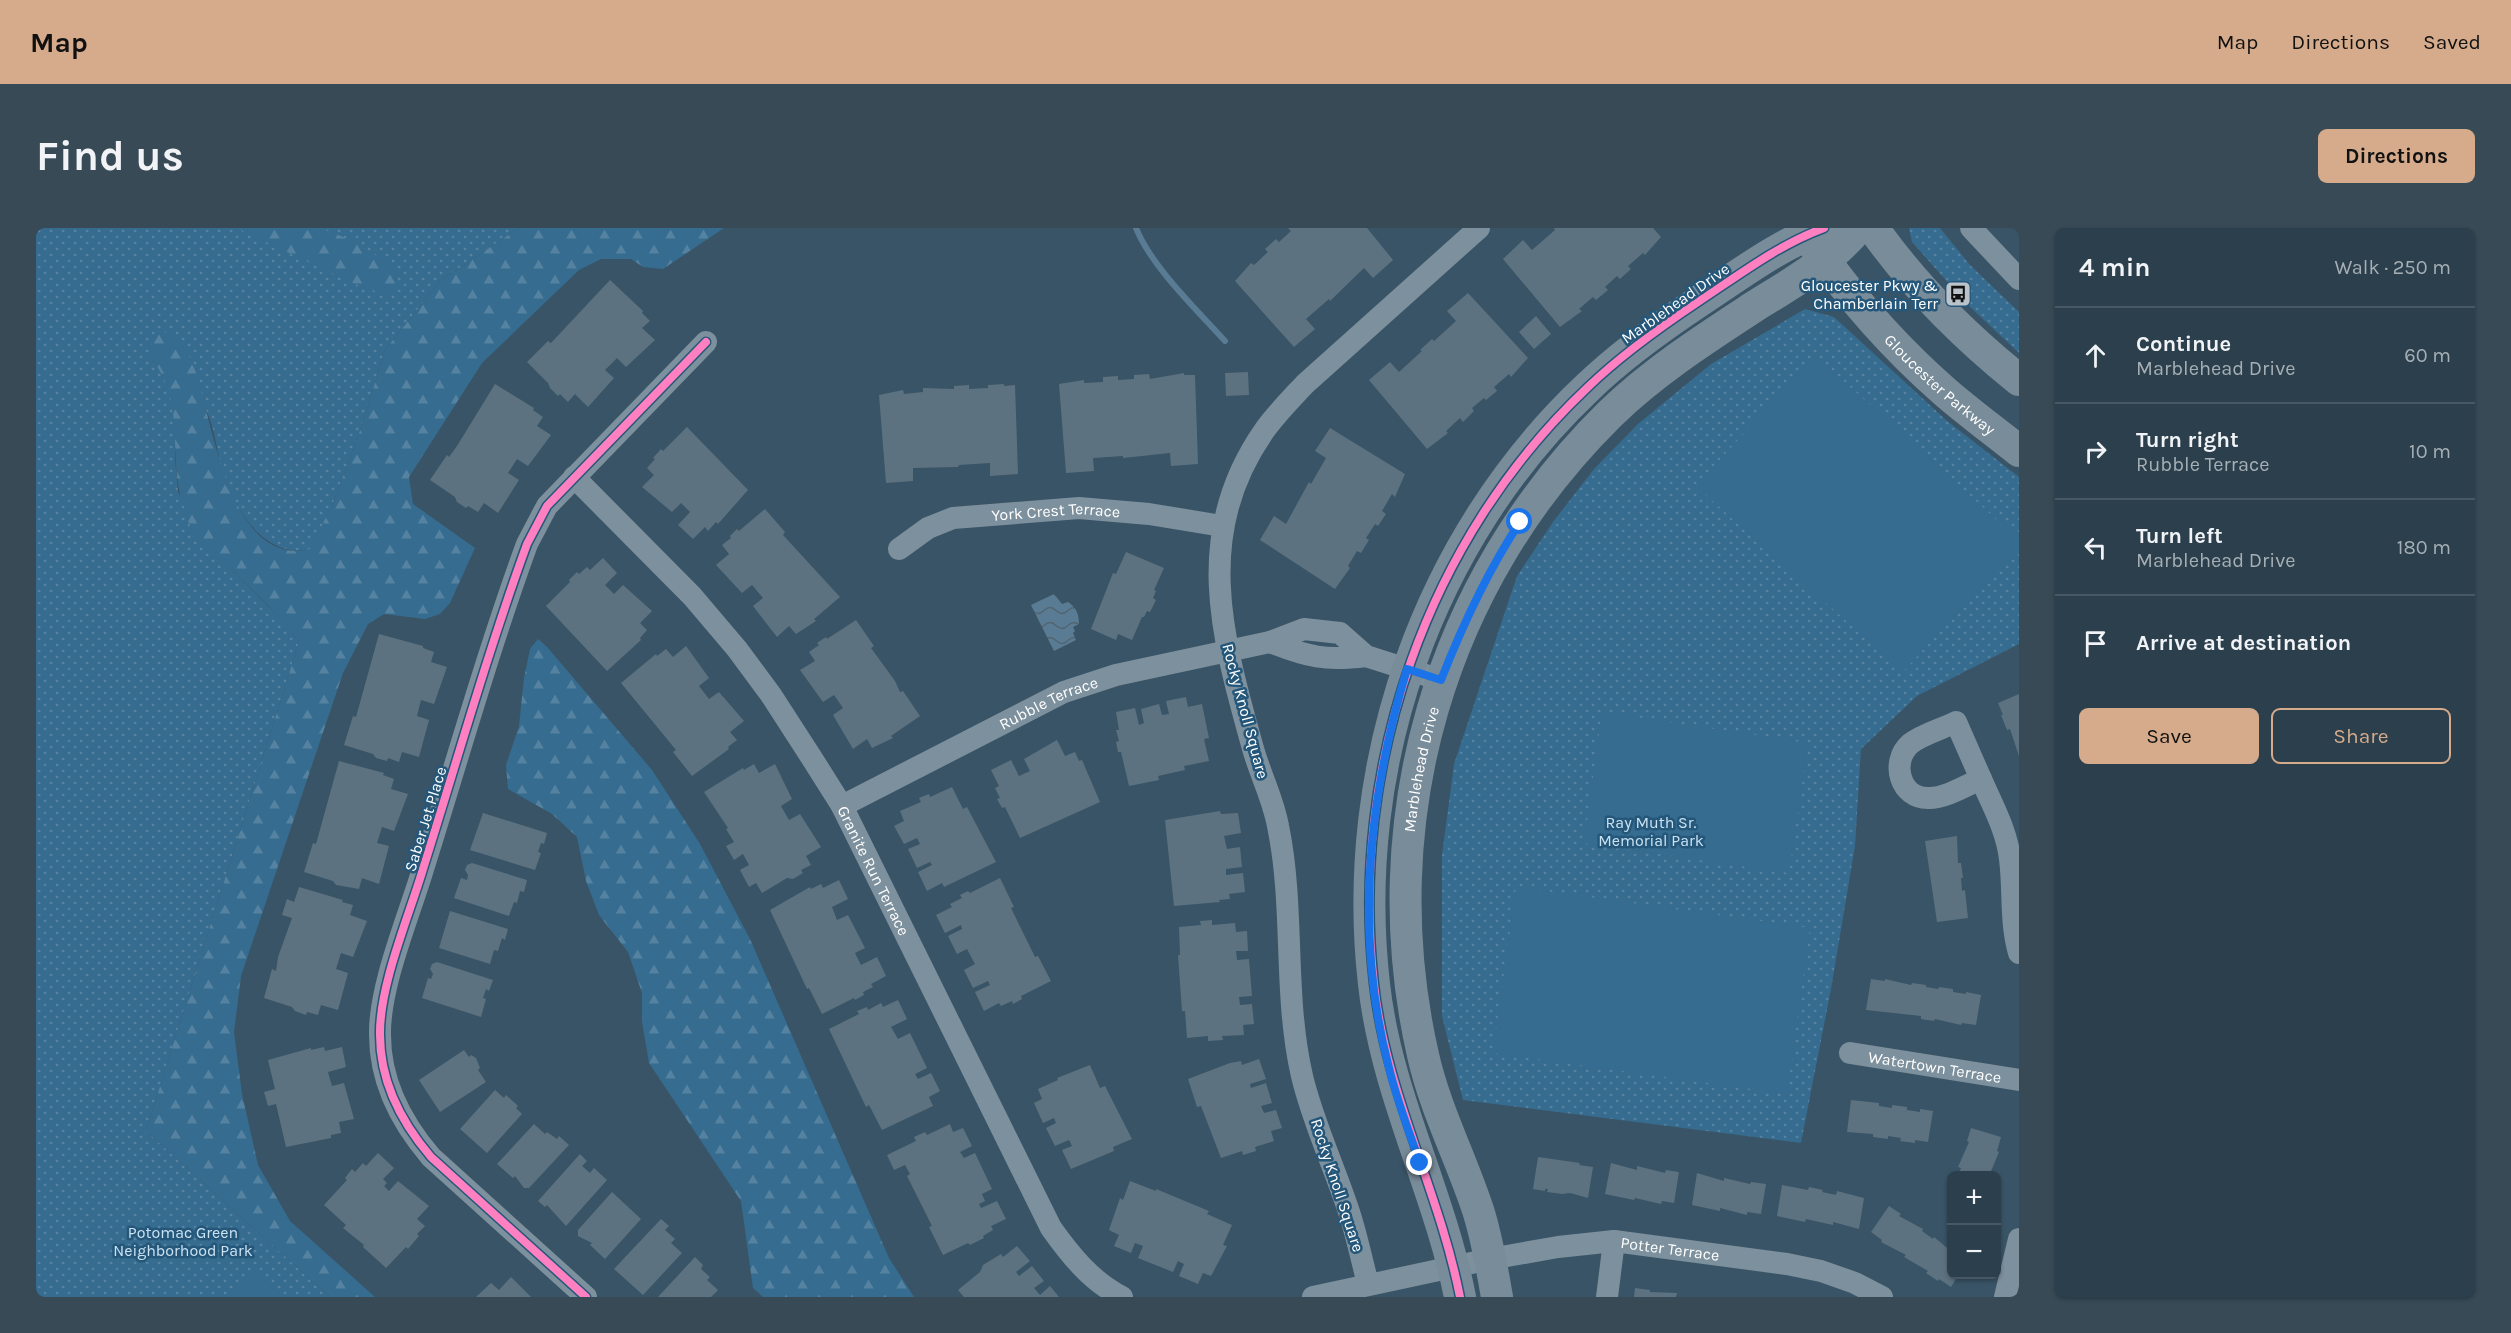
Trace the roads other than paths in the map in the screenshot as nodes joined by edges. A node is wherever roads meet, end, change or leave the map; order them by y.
1 (1479, 228) edge
2 (1858, 228) edge
3 (1873, 228) edge
4 (1971, 228) edge
5 (1811, 230) edge
6 (1825, 261) junction
7 (2019, 279) edge
8 (706, 342) dead end
9 (2019, 380) edge
10 (2019, 451) edge
11 (574, 477) junction
12 (1222, 526) junction
13 (899, 549) dead end
14 (1228, 650) junction
15 (1407, 669) junction
16 (1441, 680) junction
17 (1981, 779) dead end
18 (842, 806) junction
19 (2019, 952) edge
20 (1850, 1053) dead end
21 (2019, 1080) edge
22 (2019, 1239) edge
23 (1614, 1241) junction
24 (1490, 1259) junction
25 (1454, 1267) junction
26 (1368, 1284) junction
27 (586, 1297) edge
28 (1122, 1297) edge
29 (1313, 1297) edge
30 (1460, 1297) edge
31 (1497, 1297) edge
32 (1607, 1297) edge
33 (1882, 1297) edge
34 (2005, 1297) edge

1 - 12 street, Rocky Knoll Square
2 - 6 street, Marblehead Drive
3 - 9 street
4 - 7 street
5 - 6 street, Gloucester Parkway
5 - 15 street, Marblehead Drive
6 - 10 street, Gloucester Parkway
6 - 16 street, Marblehead Drive
8 - 11 street, Saber Jet Place
11 - 18 street, Granite Run Terrace
11 - 27 street, Saber Jet Place
12 - 13 street, York Crest Terrace
12 - 14 street, Rocky Knoll Square
14 - 15 street, Rubble Terrace
14 - 18 street, Rubble Terrace
14 - 26 street, Rocky Knoll Square
15 - 16 street, Rubble Terrace
15 - 25 street, Marblehead Drive
16 - 24 street, Marblehead Drive
17 - 19 street
18 - 28 street, Granite Run Terrace
20 - 21 street, Watertown Terrace
22 - 34 street
23 - 24 street, Potter Terrace
23 - 32 street
23 - 33 street, Potter Terrace
24 - 25 street, Potter Terrace
24 - 31 street, Marblehead Drive
25 - 26 street
25 - 30 street, Marblehead Drive
26 - 29 street

